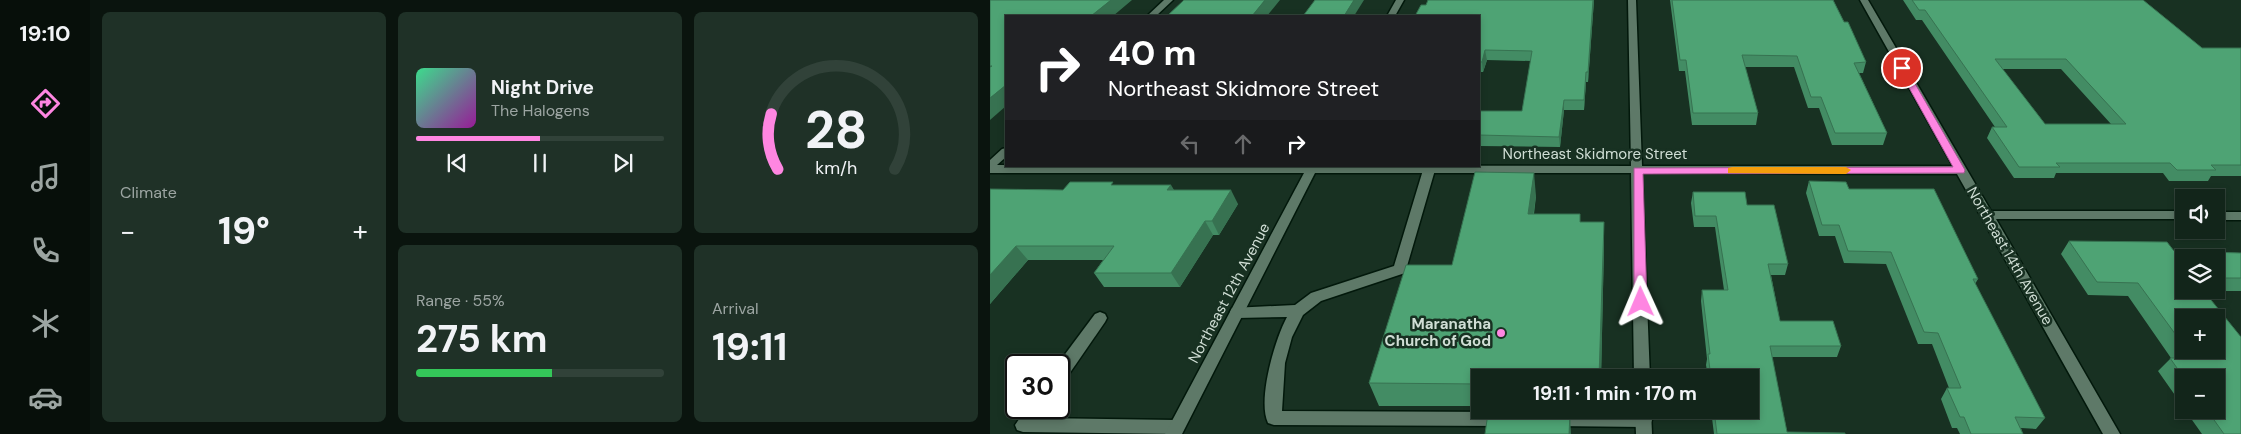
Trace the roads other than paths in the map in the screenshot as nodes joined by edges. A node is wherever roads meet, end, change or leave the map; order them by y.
1 (1169, 0) edge
2 (1400, 0) edge
3 (1632, 0) edge
4 (1864, 0) edge
5 (1152, 15) edge
6 (1392, 15) edge
7 (1005, 152) edge
8 (990, 167) edge
9 (1312, 168) edge
10 (1429, 170) junction
11 (1637, 170) junction
12 (1960, 170) junction
13 (1986, 215) junction
14 (2175, 216) edge
15 (2225, 216) edge
16 (2241, 216) edge
17 (1298, 311) junction
18 (1237, 312) junction
19 (1100, 318) dead end
20 (1070, 360) edge
21 (1642, 369) edge
22 (1028, 419) edge
23 (1644, 421) edge
24 (1020, 429) edge
25 (1174, 431) edge
26 (2112, 434) edge

1 - 5 street
2 - 6 street
3 - 11 street
4 - 12 street, Northeast 14th Avenue
7 - 8 street
8 - 9 street, Northeast Skidmore Street
9 - 10 street, Northeast Skidmore Street
9 - 18 street, Northeast 12th Avenue
10 - 11 street, Northeast Skidmore Street
10 - 17 street
11 - 12 street, Northeast Skidmore Street
11 - 21 street
12 - 13 street, Northeast 14th Avenue
13 - 14 street
13 - 26 street, Northeast 14th Avenue
15 - 16 street
17 - 18 street
17 - 23 street
18 - 25 street, Northeast 12th Avenue
19 - 20 street
22 - 24 street
24 - 25 street

